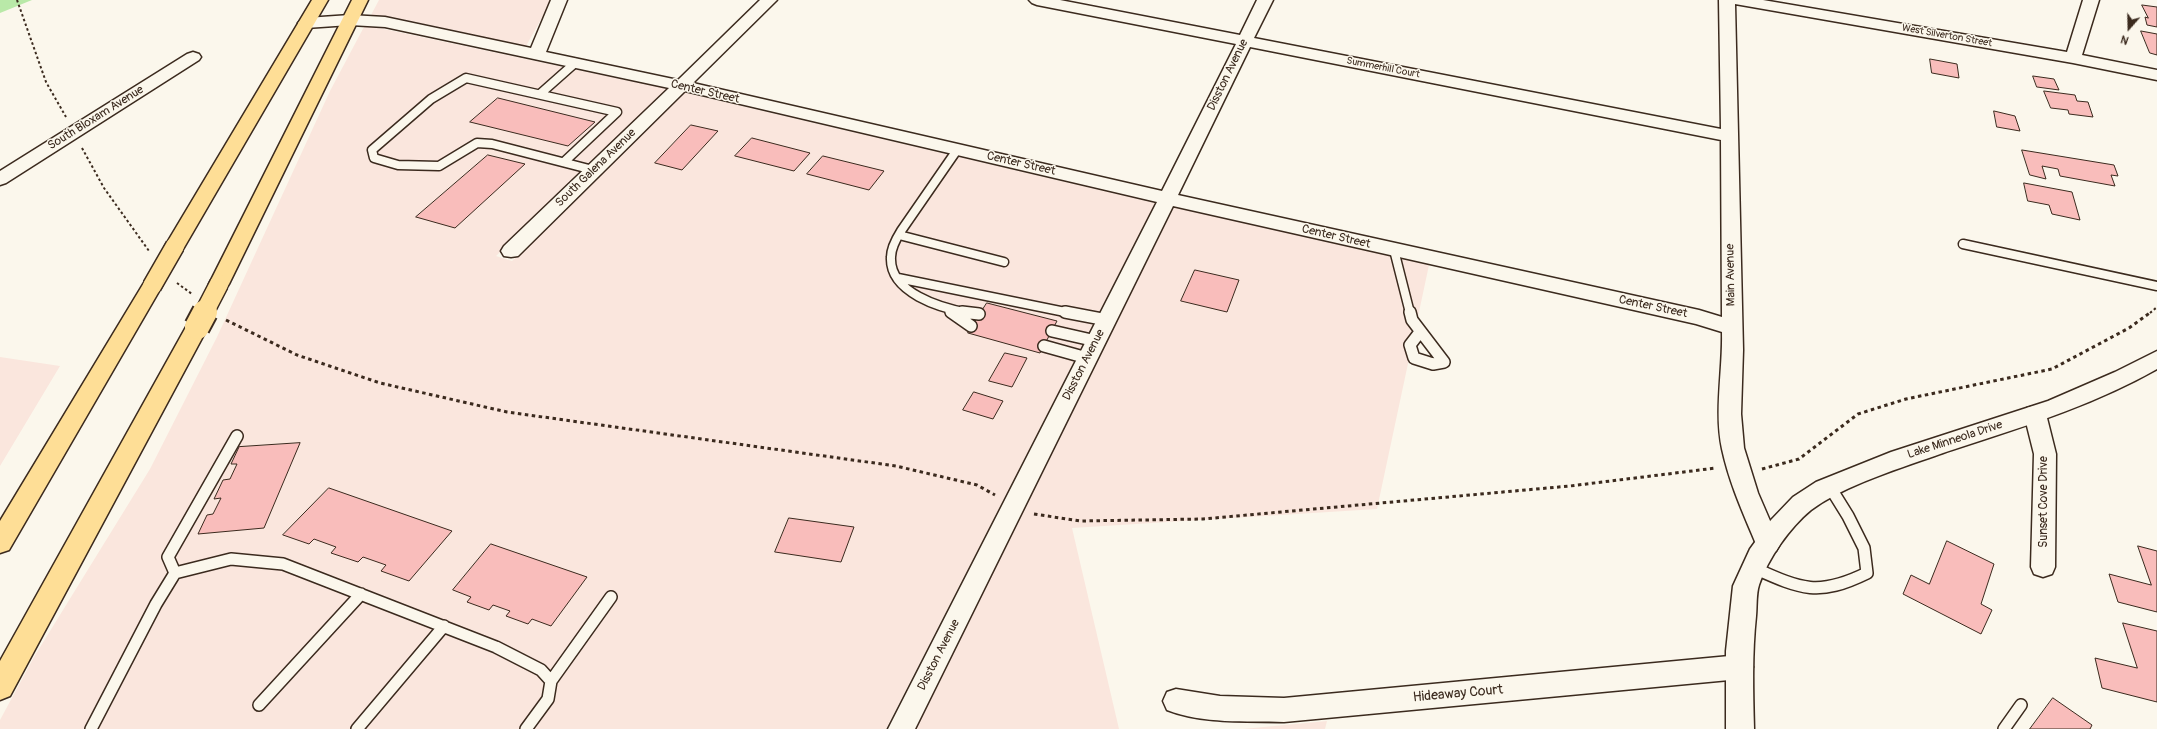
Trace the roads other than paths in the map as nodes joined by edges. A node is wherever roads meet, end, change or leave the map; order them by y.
1 (320, 0) edge
2 (360, 0) edge
3 (560, 0) edge
4 (769, 0) edge
5 (1037, 0) edge
6 (1265, 0) edge
7 (1727, 0) edge
8 (1738, 0) edge
9 (2091, 0) edge
10 (350, 20) junction
11 (306, 23) junction
12 (1244, 41) junction
13 (537, 54) junction
14 (193, 57) dead end
15 (2073, 58) junction
16 (576, 62) junction
17 (2157, 75) edge
18 (680, 86) junction
19 (540, 94) junction
20 (1728, 136) junction
21 (957, 150) junction
22 (564, 162) junction
23 (593, 170) junction
24 (0, 179) edge
25 (1168, 198) junction
26 (899, 235) junction
27 (1964, 244) dead end
28 (1394, 250) junction
29 (511, 251) dead end
30 (1004, 262) dead end
31 (898, 278) junction
32 (2157, 286) edge
33 (950, 311) junction
34 (979, 314) dead end
35 (1107, 320) junction
36 (971, 326) dead end
37 (1732, 328) junction
38 (1052, 331) dead end
39 (1420, 332) dead end
40 (1044, 346) dead end
41 (1092, 350) junction
42 (2157, 359) edge
43 (2035, 414) junction
44 (236, 436) dead end
45 (1830, 487) junction
46 (0, 543) edge
47 (1768, 544) junction
48 (2043, 567) dead end
49 (1754, 568) junction
50 (175, 573) junction
51 (360, 594) junction
52 (611, 597) dead end
53 (444, 626) junction
54 (1740, 667) junction
55 (551, 681) junction
56 (0, 686) edge
57 (1176, 701) dead end
58 (259, 705) dead end
59 (2021, 705) dead end
60 (91, 729) edge
61 (357, 729) edge
62 (526, 729) edge
63 (901, 729) edge
64 (1740, 729) edge
65 (2004, 729) edge

1 - 11 highway
2 - 10 highway
3 - 13 street
4 - 18 street, South Galena Avenue
5 - 12 street, Summerhill Court
6 - 12 street, Disston Avenue
7 - 20 street, Main Avenue
8 - 15 street, West Silverton Street
9 - 15 street
10 - 11 street, Center Street
10 - 13 street, Center Street
10 - 56 highway, bridge
11 - 46 highway, bridge
12 - 20 street, Summerhill Court
12 - 25 street, Disston Avenue
13 - 16 street, Center Street
14 - 24 street, South Bloxam Avenue
15 - 17 street, West Silverton Street
16 - 18 street, Center Street
16 - 19 lane
18 - 21 street, Center Street
18 - 23 street, South Galena Avenue
19 - 22 lane
19 - 22 lane
20 - 37 street, Main Avenue
21 - 25 street, Center Street
21 - 26 lane
22 - 23 lane
23 - 29 street, South Galena Avenue
25 - 28 street, Center Street
25 - 35 street, Disston Avenue
26 - 30 lane
26 - 31 lane
27 - 32 lane
28 - 37 street, Center Street
28 - 39 lane
31 - 33 lane
31 - 35 lane
33 - 34 lane
33 - 36 lane
35 - 41 street, Disston Avenue
37 - 47 street, Main Avenue
38 - 41 lane
40 - 41 lane
41 - 63 street, Disston Avenue
42 - 43 street, Lake Minneola Drive
43 - 45 street, Lake Minneola Drive
43 - 48 street, Sunset Cove Drive
44 - 50 lane
45 - 47 street, Lake Minneola Drive
45 - 49 lane
47 - 49 street, Lake Minneola Drive
49 - 54 street, Lake Minneola Drive
50 - 51 lane
50 - 60 lane
51 - 53 lane
51 - 58 lane
52 - 55 lane
53 - 55 lane
53 - 61 lane
54 - 57 street, Hideaway Court
54 - 64 street, Lake Minneola Drive
55 - 62 lane
59 - 65 lane

